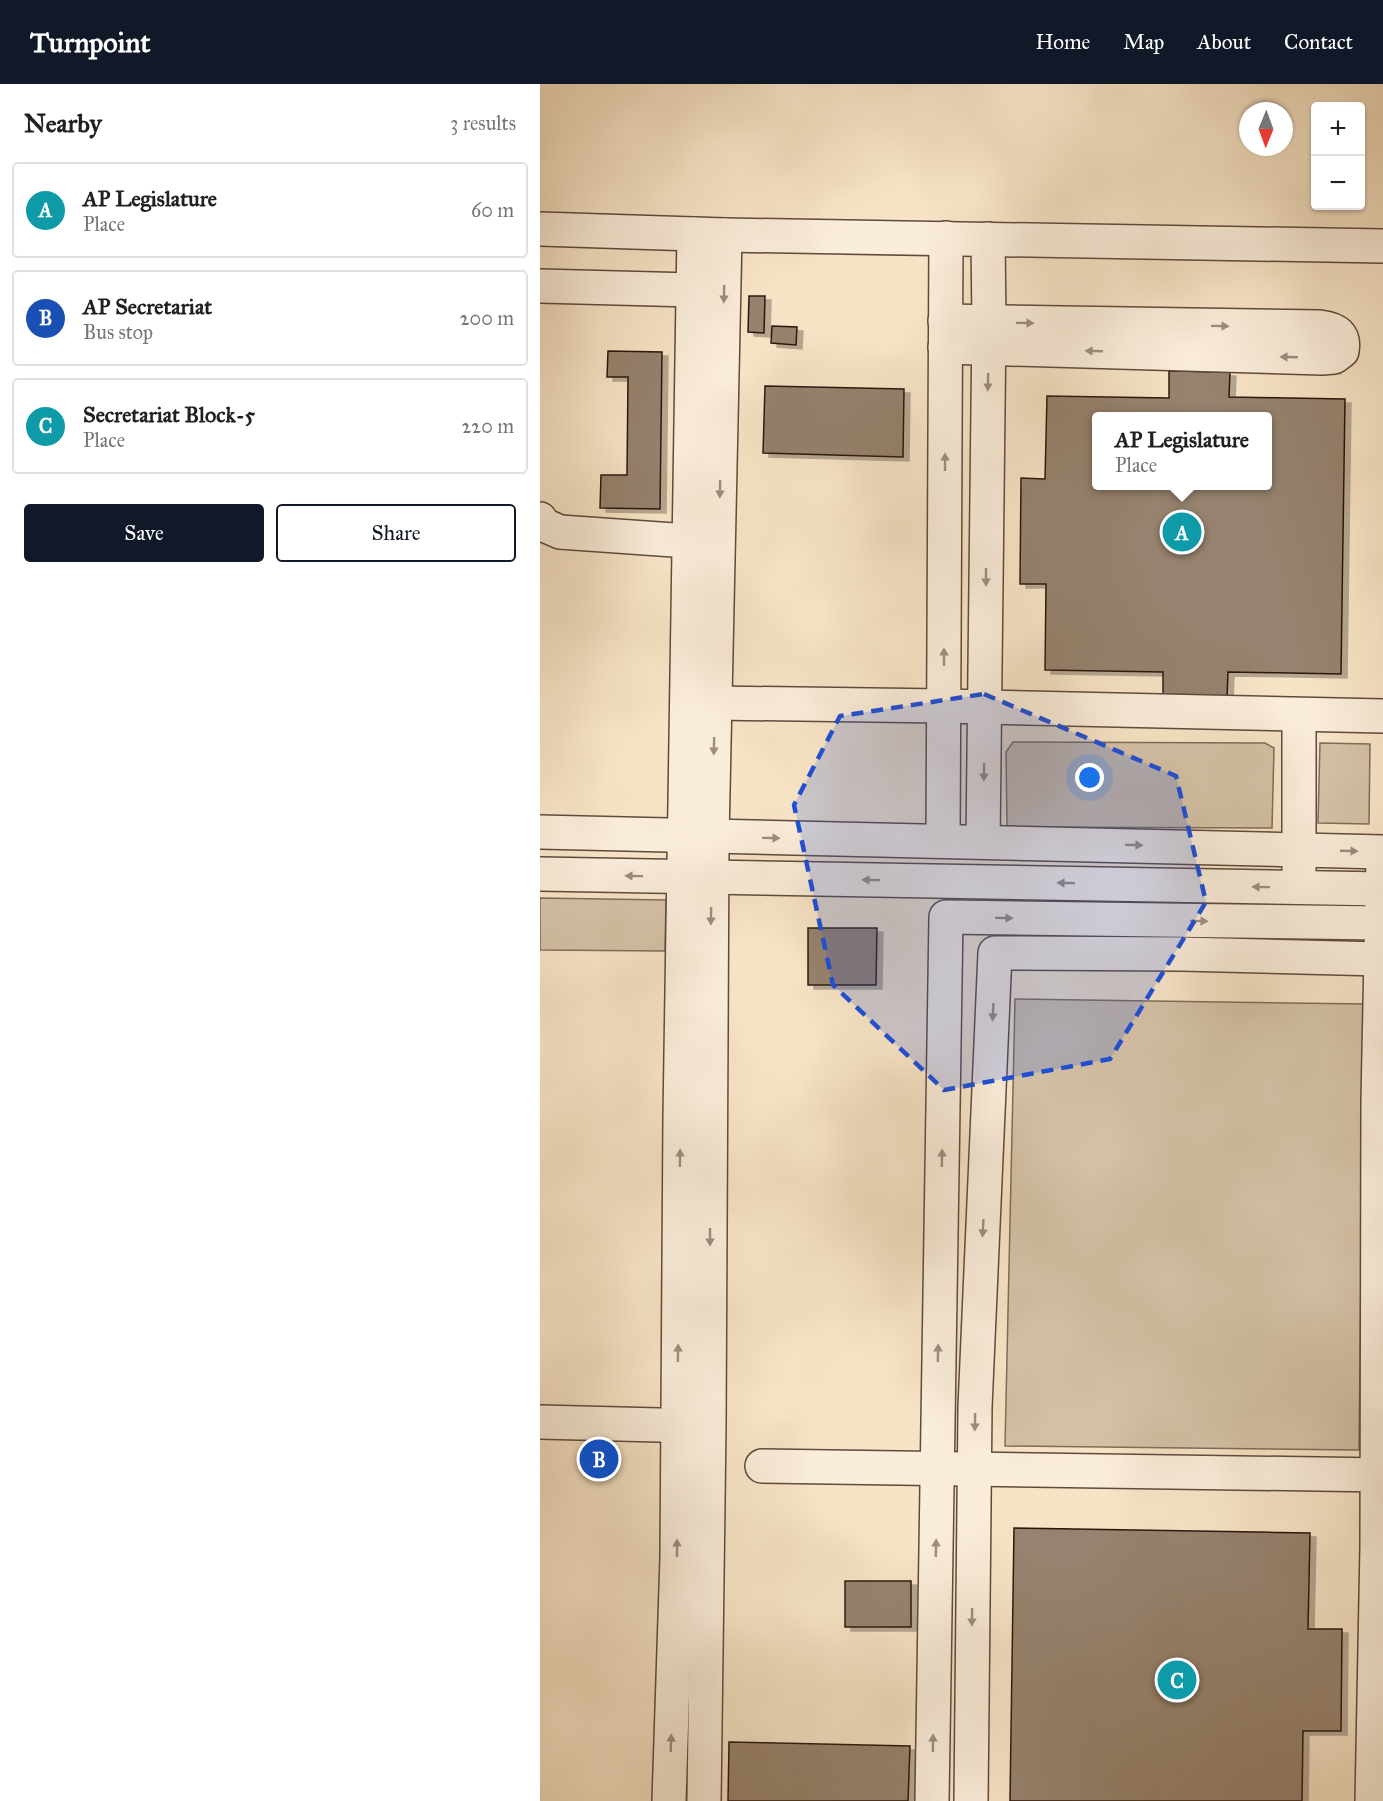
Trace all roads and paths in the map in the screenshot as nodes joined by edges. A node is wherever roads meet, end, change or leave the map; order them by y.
1 (540, 229) edge
2 (710, 234) junction
3 (946, 238) junction
4 (988, 239) junction
5 (1383, 246) edge
6 (540, 286) edge
7 (693, 290) junction
8 (945, 334) junction
9 (989, 335) junction
10 (540, 519) edge
11 (688, 541) junction
12 (715, 704) junction
13 (944, 706) junction
14 (985, 707) junction
15 (1299, 715) junction
16 (1383, 717) edge
17 (540, 832) edge
18 (698, 836) junction
19 (943, 841) junction
20 (983, 842) junction
21 (1299, 850) junction
22 (1383, 852) edge
23 (1383, 873) edge
24 (540, 874) edge
25 (698, 877) junction
26 (1300, 888) junction
27 (1382, 923) junction
28 (1380, 959) junction
29 (1380, 1101) edge
30 (540, 1422) edge
31 (693, 1426) junction
32 (762, 1466) dead end
33 (937, 1469) junction
34 (974, 1470) junction
35 (1380, 1475) edge
36 (669, 1801) edge
37 (704, 1801) edge
38 (932, 1801) edge
39 (971, 1801) edge
40 (1372, 1801) edge

1 - 2 lane
2 - 3 lane
2 - 7 lane
2 -> 12 lane
3 - 4 lane
3 - 8 lane
4 - 5 lane
4 - 9 lane
6 - 7 lane
7 - 11 lane
8 - 9 lane
13 -> 8 lane
9 -> 9 lane
9 -> 14 lane
10 - 11 lane
11 - 18 lane
12 - 13 lane
12 -> 18 lane
13 - 14 lane
13 - 19 lane
14 - 15 lane
14 -> 20 lane
15 - 16 lane
15 - 21 lane
17 - 18 lane
18 -> 19 lane
18 - 25 lane
19 - 20 lane
20 -> 21 lane
21 -> 22 lane
21 - 26 lane
23 - 26 lane
23 - 27 lane
25 -> 24 lane
26 -> 25 lane
25 - 31 lane
27 - 28 lane
33 -> 27 lane
28 - 29 lane
28 -> 34 lane
29 - 35 lane
30 - 31 lane
36 -> 31 lane
31 - 37 lane
32 - 33 lane
33 - 34 lane
38 -> 33 lane
34 - 35 lane
34 -> 39 lane
35 - 40 lane

